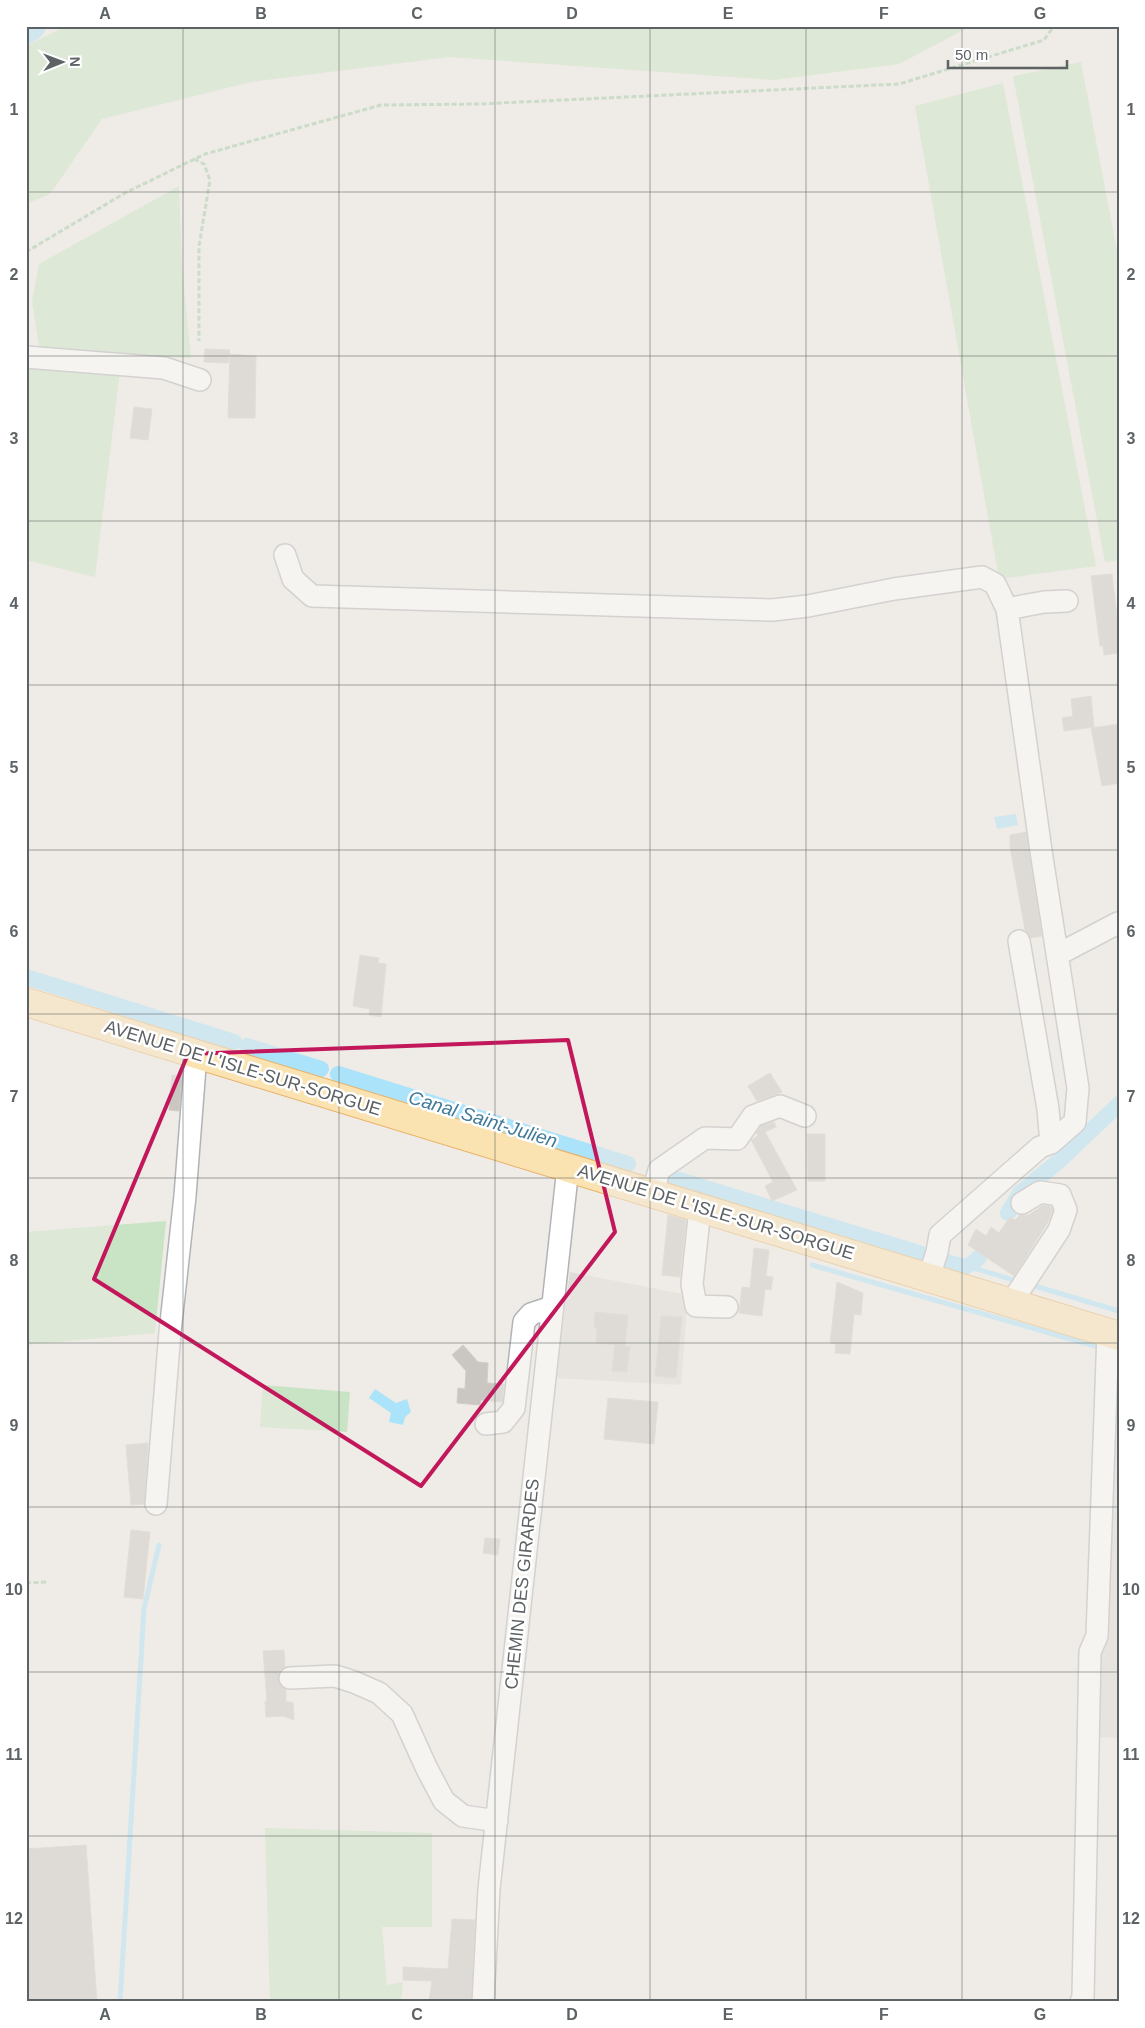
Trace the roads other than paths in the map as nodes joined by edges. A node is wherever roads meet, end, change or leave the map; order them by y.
1 (26, 357) edge
2 (200, 380) dead end
3 (285, 555) dead end
4 (1067, 601) dead end
5 (1007, 609) junction
6 (1118, 923) edge
7 (1019, 941) dead end
8 (1057, 955) junction
9 (26, 1002) edge
10 (196, 1054) junction
11 (805, 1116) dead end
12 (1051, 1143) junction
13 (568, 1167) junction
14 (653, 1193) junction
15 (1022, 1203) dead end
16 (700, 1208) junction
17 (929, 1277) junction
18 (1011, 1303) junction
19 (552, 1307) junction
20 (726, 1307) dead end
21 (1113, 1334) edge
22 (486, 1424) dead end
23 (156, 1504) dead end
24 (290, 1678) dead end
25 (496, 1821) junction
26 (483, 2002) edge
27 (1081, 2002) edge

1 - 2 street
3 - 5 street
4 - 5 street
5 - 8 street
6 - 8 street
7 - 12 street
8 - 12 street
9 - 10 main road, AVENUE DE L'ISLE-SUR-SORGUE
10 - 13 main road, AVENUE DE L'ISLE-SUR-SORGUE
10 - 23 street
11 - 14 street
12 - 17 street
13 - 14 main road, AVENUE DE L'ISLE-SUR-SORGUE
13 - 19 street, CHEMIN DES GIRARDES
14 - 16 main road, AVENUE DE L'ISLE-SUR-SORGUE
15 - 18 street
16 - 17 main road, AVENUE DE L'ISLE-SUR-SORGUE
16 - 20 street
17 - 18 main road, AVENUE DE L'ISLE-SUR-SORGUE
18 - 21 main road, AVENUE DE L'ISLE-SUR-SORGUE
19 - 22 street
19 - 25 street, CHEMIN DES GIRARDES
21 - 27 street
24 - 25 street
25 - 26 street, CHEMIN DES GIRARDES

